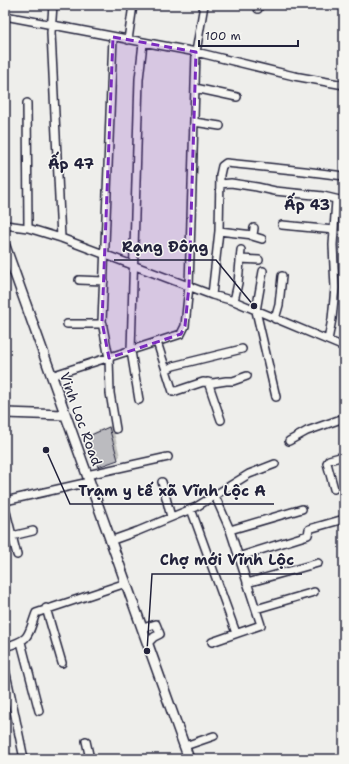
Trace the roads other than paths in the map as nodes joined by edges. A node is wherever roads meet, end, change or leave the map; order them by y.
1 (53, 5) edge
2 (133, 5) edge
3 (204, 5) edge
4 (5, 16) edge
5 (51, 24) junction
6 (113, 37) junction
7 (128, 40) junction
8 (143, 43) junction
9 (196, 52) junction
10 (344, 85) edge
11 (195, 88) junction
12 (237, 97) dead end
13 (26, 104) dead end
14 (194, 122) junction
15 (220, 126) dead end
16 (344, 176) edge
17 (220, 184) junction
18 (336, 200) junction
19 (344, 201) edge
20 (5, 226) edge
21 (282, 226) dead end
22 (28, 228) junction
23 (334, 230) junction
24 (219, 231) junction
25 (61, 238) junction
26 (262, 238) dead end
27 (5, 246) edge
28 (241, 250) dead end
29 (106, 255) junction
30 (240, 259) junction
31 (259, 260) dead end
32 (133, 266) junction
33 (263, 271) dead end
34 (282, 276) dead end
35 (79, 280) dead end
36 (104, 281) junction
37 (189, 286) junction
38 (212, 295) junction
39 (234, 301) junction
40 (256, 311) junction
41 (275, 319) junction
42 (67, 324) dead end
43 (103, 324) junction
44 (328, 340) junction
45 (157, 342) junction
46 (344, 347) edge
47 (242, 349) dead end
48 (131, 350) junction
49 (109, 358) junction
50 (166, 370) junction
51 (51, 376) junction
52 (247, 376) dead end
53 (208, 382) junction
54 (276, 397) dead end
55 (139, 400) dead end
56 (5, 413) edge
57 (64, 415) junction
58 (344, 418) edge
59 (221, 420) dead end
60 (116, 429) dead end
61 (289, 441) dead end
62 (344, 456) edge
63 (168, 457) dead end
64 (275, 464) dead end
65 (88, 478) junction
66 (162, 482) dead end
67 (334, 489) dead end
68 (215, 496) junction
69 (5, 501) edge
70 (5, 508) edge
71 (191, 509) junction
72 (302, 509) dead end
73 (171, 517) junction
74 (344, 519) edge
75 (230, 530) junction
76 (33, 531) dead end
77 (12, 536) junction
78 (110, 541) junction
79 (17, 555) dead end
80 (238, 557) junction
81 (318, 563) dead end
82 (247, 583) junction
83 (126, 584) junction
84 (314, 592) dead end
85 (46, 608) junction
86 (256, 609) junction
87 (143, 628) junction
88 (236, 634) junction
89 (21, 642) junction
90 (212, 642) dead end
91 (148, 643) junction
92 (5, 647) edge
93 (62, 664) dead end
94 (5, 669) edge
95 (8, 697) edge
96 (39, 712) dead end
97 (214, 736) dead end
98 (86, 740) dead end
99 (185, 746) junction
100 (24, 759) edge
101 (90, 759) edge
102 (189, 759) edge

1 - 5 street
2 - 7 street
3 - 9 street
4 - 5 street
5 - 6 street
5 - 25 street
6 - 7 street
6 - 29 street
7 - 8 street
8 - 9 street
8 - 32 street
9 - 10 street
9 - 11 street
11 - 12 street
11 - 14 street
13 - 22 street
14 - 15 street
14 - 37 street
16 - 17 street
17 - 18 street
17 - 24 street
18 - 19 street
18 - 23 street
20 - 22 street
21 - 23 street
22 - 25 street
23 - 44 street
24 - 26 street
24 - 38 street
25 - 29 street
27 - 51 main road, Vinh Loc Road
28 - 30 street
29 - 32 street
29 - 36 street
30 - 31 street
30 - 39 street
32 - 37 street
32 - 48 street
33 - 40 street
34 - 41 street
35 - 36 street
36 - 43 street
37 - 38 street
37 - 45 street
38 - 39 street
39 - 40 street
40 - 41 street
40 - 54 street
41 - 44 street
42 - 43 street
43 - 49 street
44 - 46 street
45 - 48 street
45 - 50 street
47 - 50 street
48 - 49 street
48 - 55 street
49 - 51 street
49 - 60 street
50 - 53 street
51 - 57 main road, Vinh Loc Road
52 - 53 street
53 - 59 street
56 - 57 main road
57 - 65 main road, Vinh Loc Road
58 - 61 street
62 - 67 street
63 - 65 street
64 - 68 street
65 - 69 street
65 - 78 main road, Vinh Loc Road
66 - 73 street
68 - 71 street
68 - 75 street
70 - 77 street
71 - 73 street
71 - 88 street
72 - 75 street
73 - 78 street
74 - 80 street
75 - 80 street
76 - 77 street
77 - 79 street
78 - 83 main road, Vinh Loc Road
80 - 82 street
81 - 82 street
82 - 86 street
83 - 85 street
83 - 87 main road, Vinh Loc Road
84 - 86 street
85 - 89 street
85 - 93 street
86 - 88 street
87 - 91 main road, Vinh Loc Road
87 - 91 street
88 - 90 street
89 - 92 street
89 - 96 street
91 - 99 main road, Vinh Loc Road
94 - 95 street
95 - 100 street
97 - 99 street
98 - 101 street
99 - 102 main road, Vinh Loc Road

